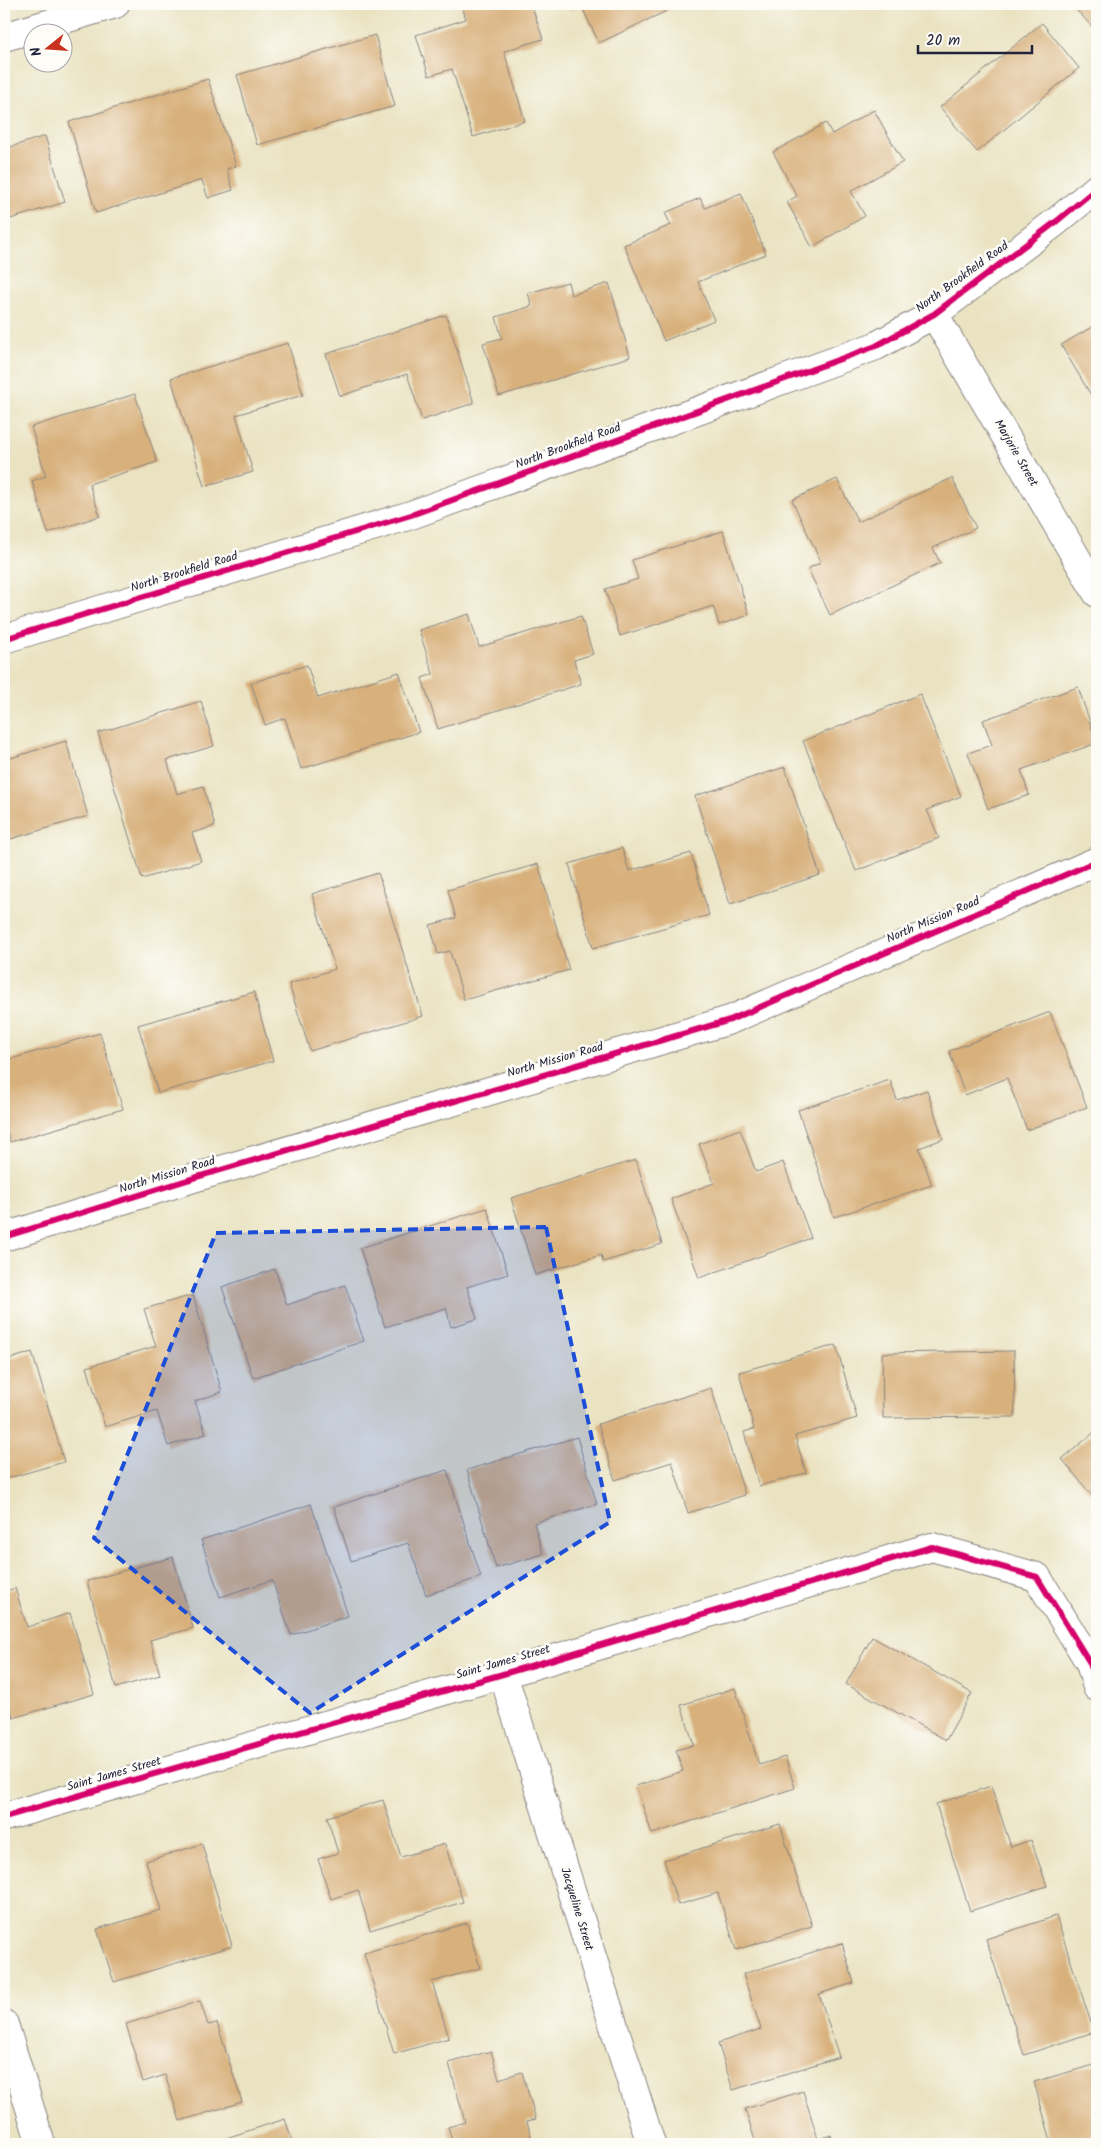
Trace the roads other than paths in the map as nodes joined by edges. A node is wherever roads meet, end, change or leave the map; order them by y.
1 (115, 4) edge
2 (4, 37) edge
3 (1097, 188) edge
4 (934, 314) junction
5 (1097, 593) edge
6 (4, 639) edge
7 (1097, 861) edge
8 (4, 1237) edge
9 (503, 1674) junction
10 (1097, 1687) edge
11 (4, 1817) edge
12 (4, 2024) edge
13 (41, 2144) edge
14 (651, 2144) edge

1 - 2 street
3 - 4 street, North Brookfield Road
4 - 5 street, Marjorie Street
4 - 6 street, North Brookfield Road
7 - 8 street, North Mission Road
9 - 10 street, Saint James Street
9 - 11 street, Saint James Street
9 - 14 street, Jacqueline Street
12 - 13 street

